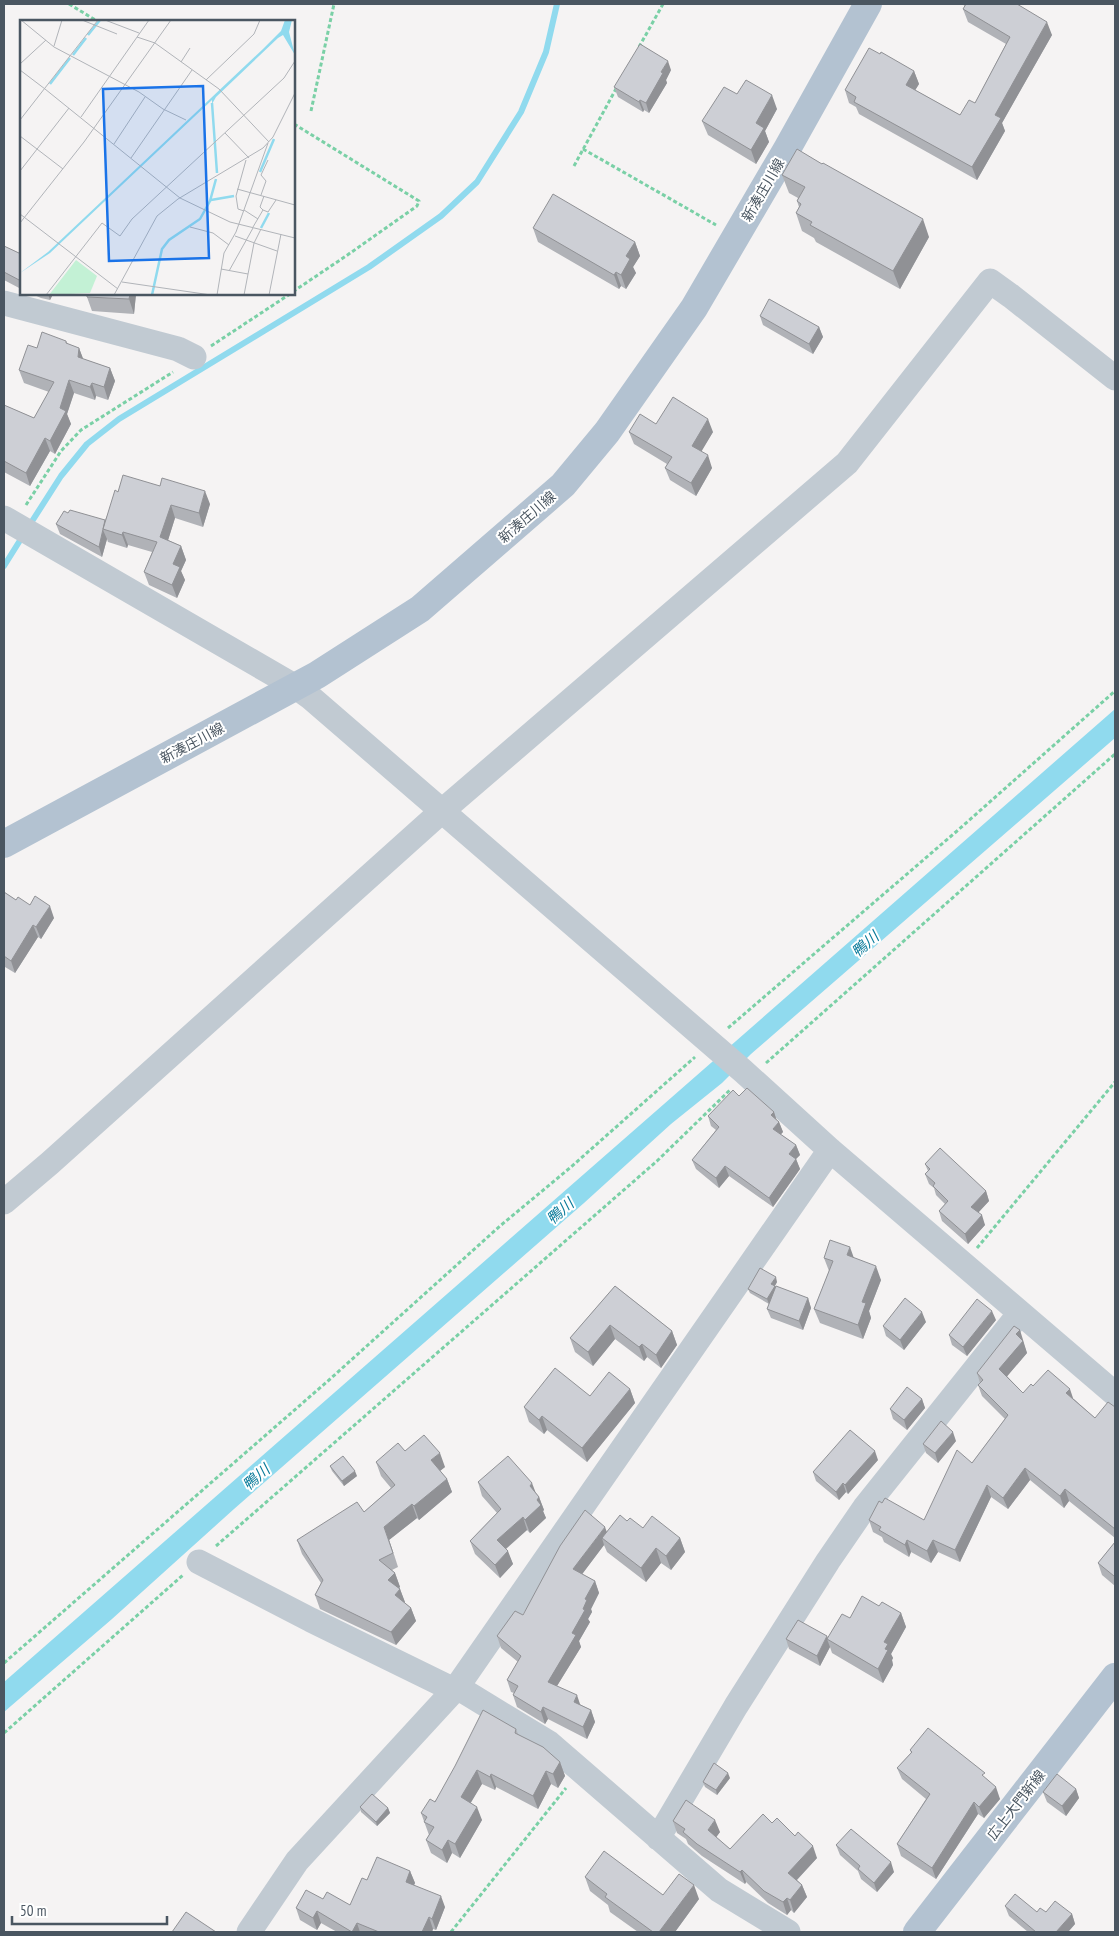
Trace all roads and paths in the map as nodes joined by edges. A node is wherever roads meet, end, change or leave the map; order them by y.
1 (69, 4) edge
2 (334, 4) edge
3 (663, 4) edge
4 (868, 4) edge
5 (95, 20) edge
6 (638, 48) edge
7 (620, 82) edge
8 (311, 110) dead end
9 (295, 125) edge
10 (583, 148) junction
11 (574, 166) dead end
12 (736, 235) junction
13 (295, 290) edge
14 (288, 295) edge
15 (4, 303) edge
16 (194, 357) junction
17 (1115, 378) edge
18 (17, 526) edge
19 (296, 687) junction
20 (1115, 691) edge
21 (1115, 754) edge
22 (442, 811) junction
23 (4, 844) edge
24 (713, 1045) junction
25 (746, 1074) junction
26 (1115, 1082) edge
27 (830, 1150) junction
28 (4, 1202) edge
29 (964, 1264) junction
30 (1020, 1313) junction
31 (1115, 1394) edge
32 (199, 1562) junction
33 (4, 1663) edge
34 (1115, 1677) edge
35 (456, 1688) junction
36 (4, 1734) edge
37 (581, 1770) junction
38 (658, 1838) junction
39 (249, 1932) edge
40 (451, 1932) edge
41 (788, 1932) edge
42 (917, 1932) edge

1 - 5 path
2 - 8 path
3 - 6 path
4 - 12 main road, 新湊庄川線
7 - 10 path
9 - 13 path
10 - 11 path
10 - 12 path
12 - 19 main road, 新湊庄川線
14 - 16 path
15 - 16 street
16 - 18 path
17 - 22 street
18 - 19 street
19 - 22 street
19 - 23 main road, 新湊庄川線
20 - 24 path
21 - 25 path
22 - 24 street
22 - 28 street
24 - 25 street
24 - 33 path
25 - 27 street
25 - 32 path
26 - 29 path
27 - 29 street
27 - 35 street
29 - 30 street
30 - 31 street
30 - 38 street
32 - 35 street
32 - 36 path
34 - 42 main road, 広上大門新線
35 - 37 street
35 - 39 street
37 - 38 street
37 - 40 path
38 - 41 street

